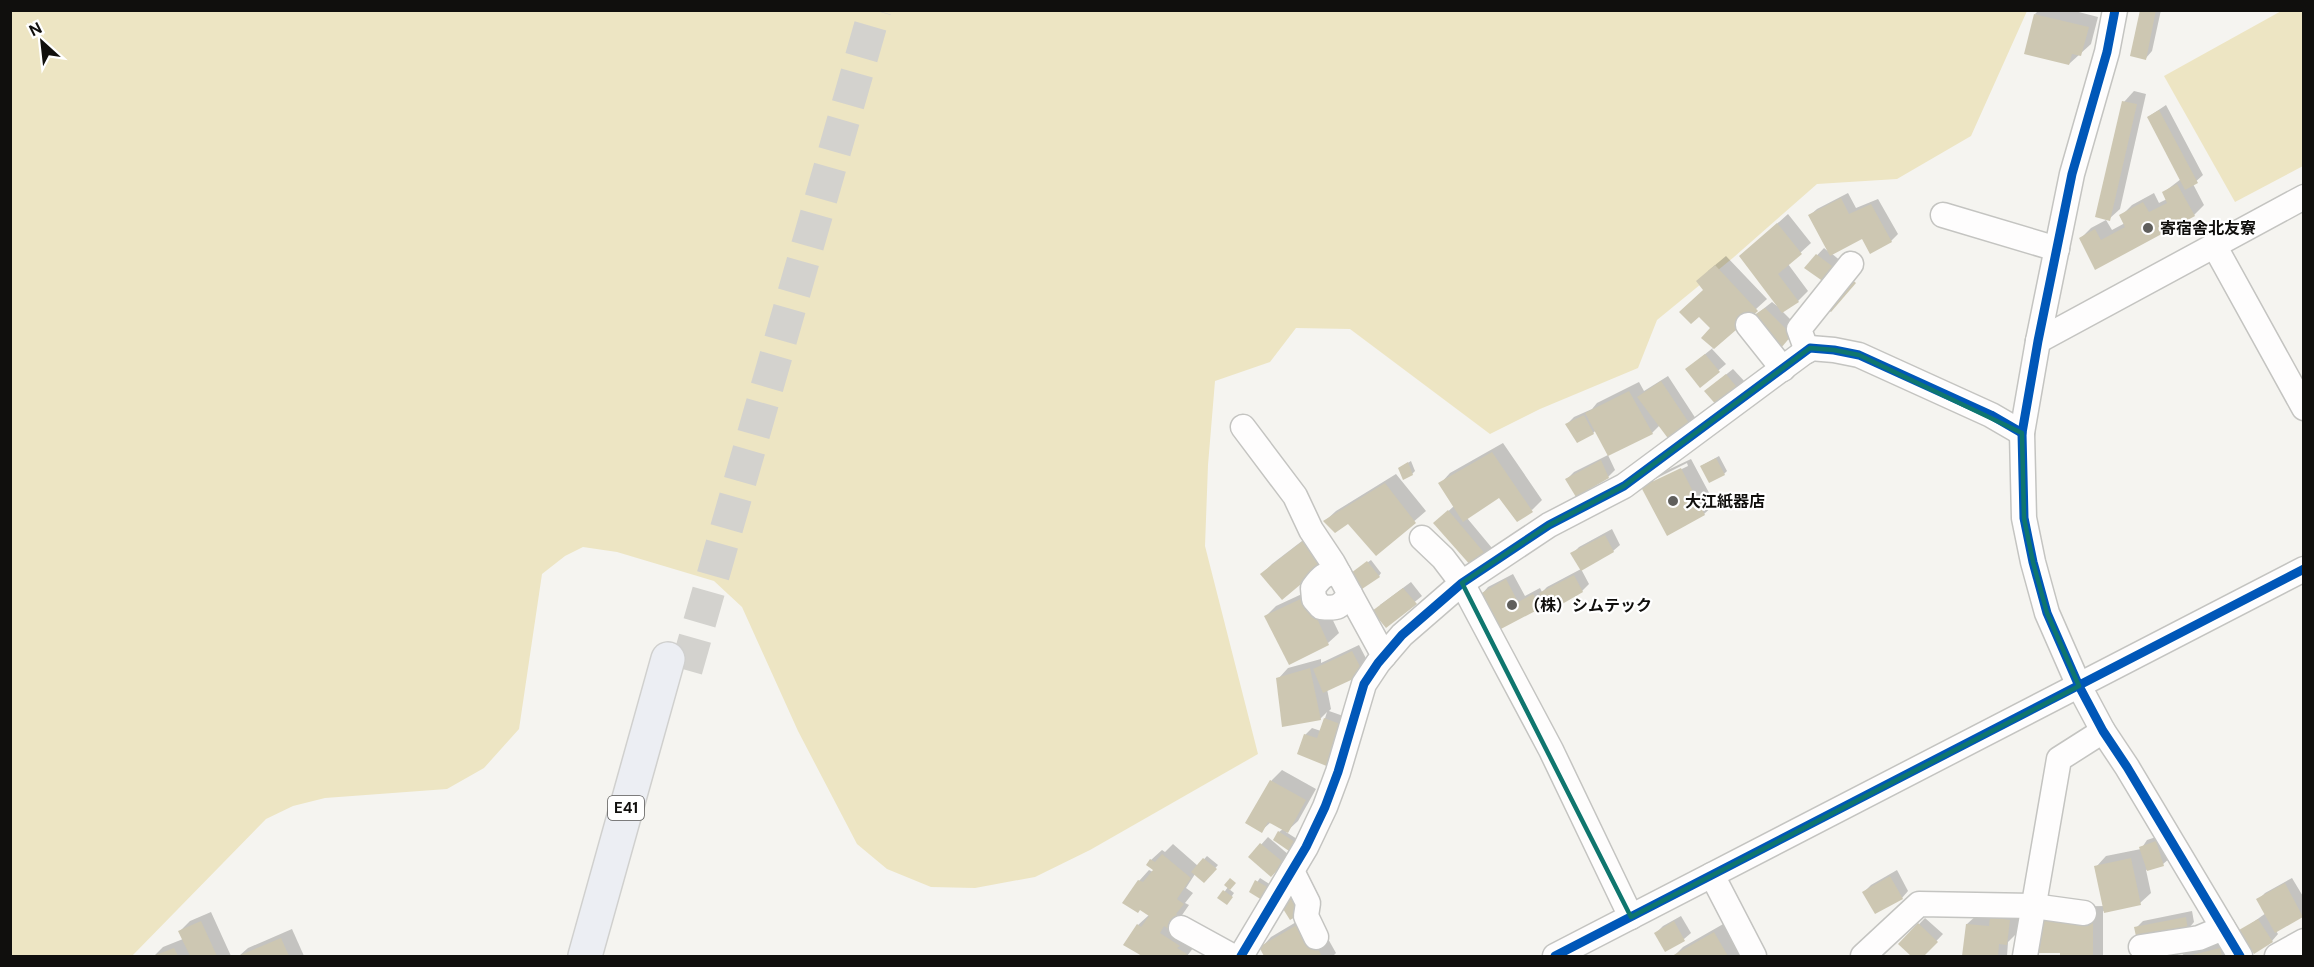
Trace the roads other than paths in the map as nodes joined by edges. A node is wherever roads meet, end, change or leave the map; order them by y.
1 (2115, 10) edge
2 (2304, 197) edge
3 (1943, 215) dead end
4 (2214, 245) junction
5 (2057, 249) junction
6 (1851, 264) dead end
7 (1748, 325) dead end
8 (2038, 341) junction
9 (1808, 351) junction
10 (1783, 369) junction
11 (2304, 408) edge
12 (1243, 427) dead end
13 (2022, 433) junction
14 (1422, 538) dead end
15 (2304, 569) edge
16 (1462, 583) junction
17 (1384, 656) junction
18 (2079, 686) junction
19 (2103, 732) junction
20 (1292, 871) junction
21 (1712, 875) junction
22 (2033, 906) junction
23 (2084, 913) dead end
24 (1631, 917) junction
25 (1181, 928) dead end
26 (2223, 928) junction
27 (1316, 937) dead end
28 (2304, 941) edge
29 (2141, 947) dead end
30 (585, 957) edge
31 (606, 957) edge
32 (1232, 957) edge
33 (1241, 957) edge
34 (1555, 957) edge
35 (1754, 957) edge
36 (1863, 957) edge
37 (2025, 957) edge
38 (2240, 957) edge
39 (2277, 957) edge

1 - 5 street
2 - 4 street
3 - 5 street
4 - 8 street
4 - 11 street
5 - 8 street
6 - 9 street
7 - 10 street
8 - 13 street
9 - 10 street
9 - 13 street
10 - 16 street
12 - 17 street
13 - 18 street
14 - 16 street
15 - 18 street
16 - 17 street
16 - 24 street
17 - 20 street
18 - 19 street
18 - 21 street
19 - 22 street
19 - 26 street
20 - 27 street
20 - 33 street
21 - 24 street
21 - 35 street
22 - 23 street
22 - 36 street
22 - 37 street
24 - 34 street
25 - 32 street
26 - 29 street
26 - 38 street
28 - 39 street
30 - 31 highway, E41

